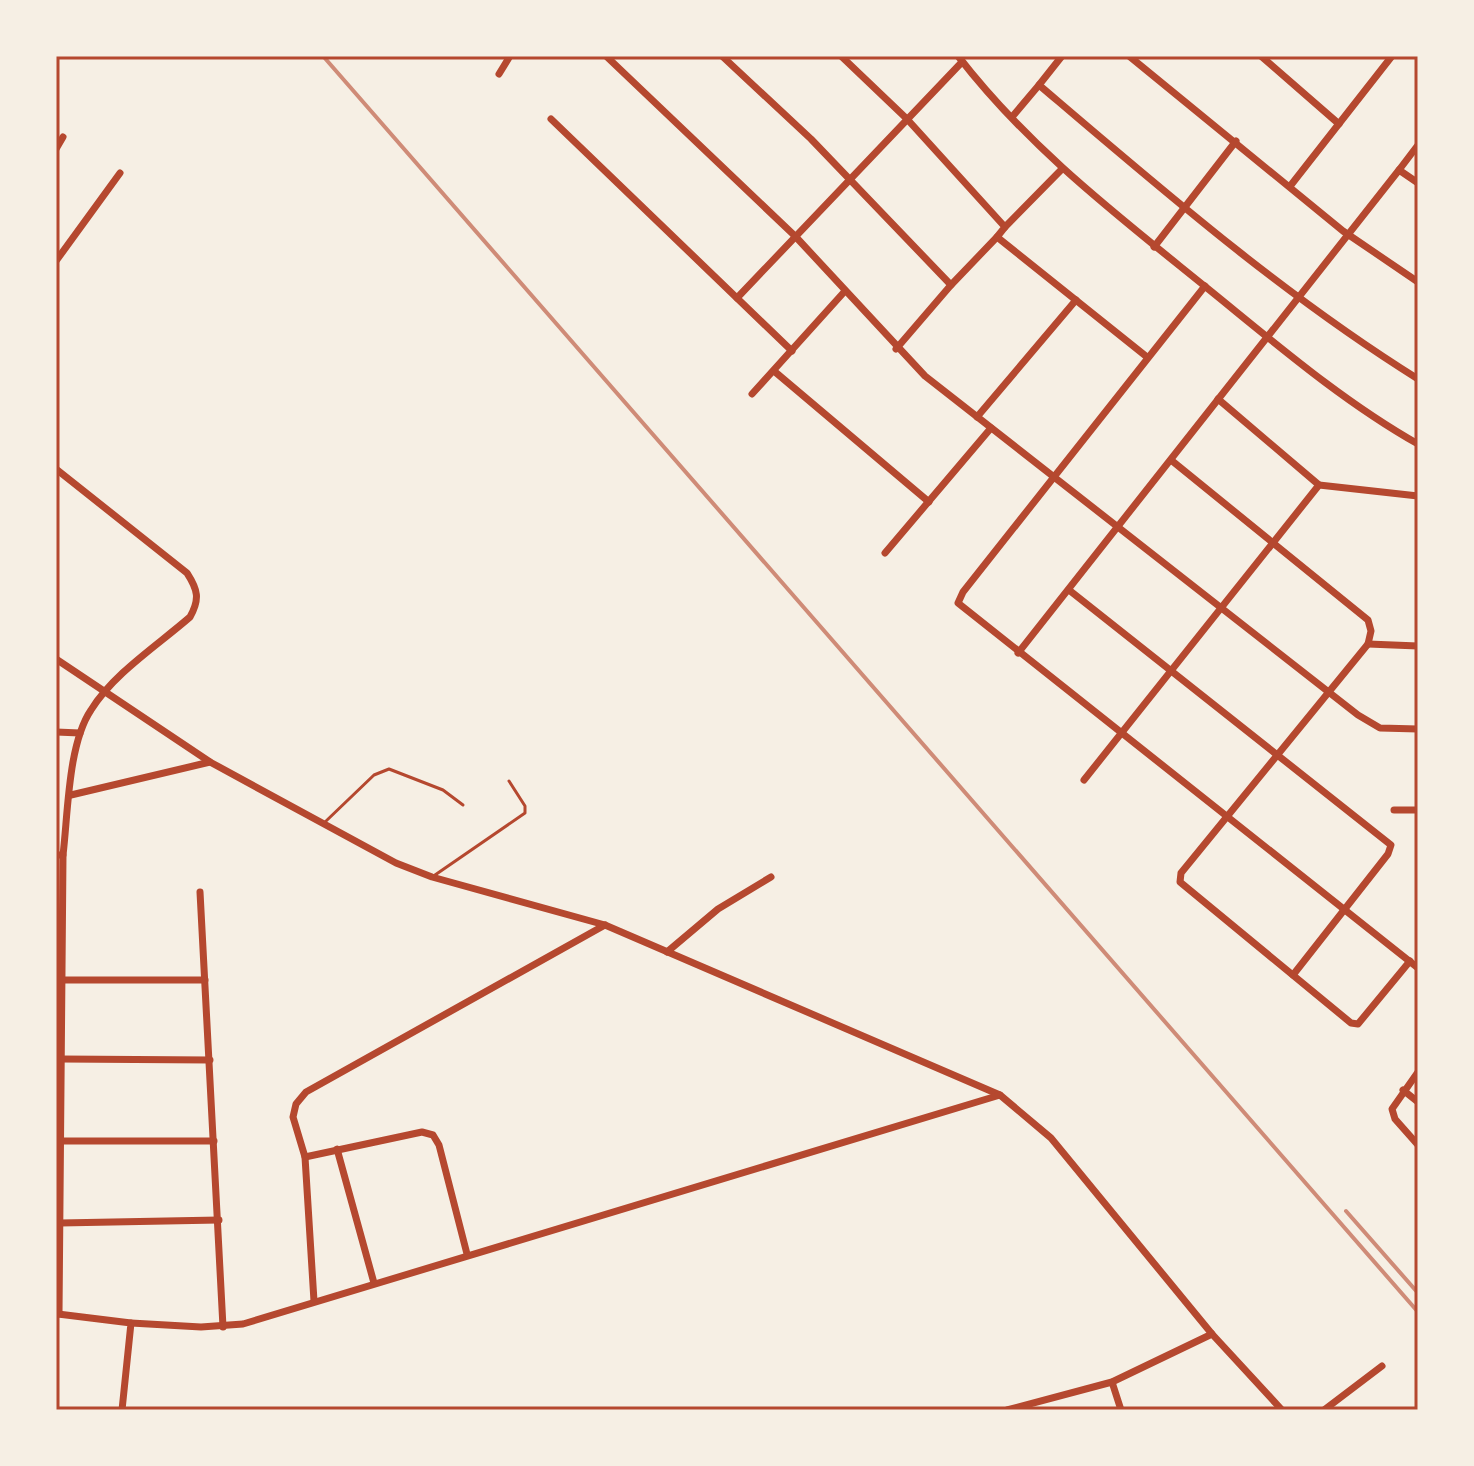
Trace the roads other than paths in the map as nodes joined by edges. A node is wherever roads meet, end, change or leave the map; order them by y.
1 (510, 56) edge
2 (606, 56) edge
3 (722, 56) edge
4 (841, 56) edge
5 (1062, 56) edge
6 (1129, 56) edge
7 (1261, 56) edge
8 (1392, 56) edge
9 (960, 59) edge
10 (499, 74) dead end
11 (1039, 85) junction
12 (1012, 117) junction
13 (551, 119) dead end
14 (907, 119) junction
15 (1339, 124) junction
16 (63, 137) dead end
17 (1236, 141) junction
18 (1418, 145) edge
19 (56, 149) edge
20 (1061, 170) junction
21 (1399, 170) junction
22 (120, 173) dead end
23 (850, 179) junction
24 (1418, 183) edge
25 (1291, 185) junction
26 (1184, 209) junction
27 (1005, 227) junction
28 (1348, 234) junction
29 (795, 236) junction
30 (997, 237) junction
31 (1154, 247) junction
32 (56, 261) edge
33 (1418, 282) edge
34 (951, 285) junction
35 (1205, 286) junction
36 (845, 291) junction
37 (737, 298) junction
38 (1297, 298) junction
39 (1076, 300) junction
40 (1267, 337) junction
41 (896, 349) junction
42 (792, 351) junction
43 (1147, 357) junction
44 (774, 371) junction
45 (1418, 379) edge
46 (752, 394) dead end
47 (1218, 399) junction
48 (977, 417) junction
49 (991, 428) junction
50 (1418, 444) edge
51 (1171, 460) junction
52 (56, 469) edge
53 (1055, 477) junction
54 (1319, 485) junction
55 (1418, 496) edge
56 (929, 502) junction
57 (1117, 525) junction
58 (1273, 544) junction
59 (885, 553) dead end
60 (1069, 590) junction
61 (1221, 606) junction
62 (1368, 644) junction
63 (1418, 646) edge
64 (1018, 653) junction
65 (56, 659) edge
66 (1170, 669) junction
67 (1327, 690) junction
68 (105, 691) junction
69 (1418, 729) edge
70 (56, 732) edge
71 (80, 733) junction
72 (1120, 734) junction
73 (1276, 753) junction
74 (210, 762) junction
75 (1084, 780) dead end
76 (509, 781) dead end
77 (71, 795) junction
78 (463, 805) dead end
79 (1394, 810) dead end
80 (1418, 810) edge
81 (1225, 816) junction
82 (322, 825) junction
83 (59, 855) edge
84 (432, 877) junction
85 (771, 877) dead end
86 (200, 892) dead end
87 (1345, 909) junction
88 (605, 925) junction
89 (667, 952) junction
90 (1410, 961) junction
91 (1418, 968) edge
92 (1293, 975) junction
93 (62, 980) junction
94 (205, 980) junction
95 (61, 1059) junction
96 (210, 1060) junction
97 (1418, 1072) edge
98 (1403, 1090) junction
99 (1000, 1095) junction
100 (1418, 1102) edge
101 (60, 1141) junction
102 (214, 1141) junction
103 (1418, 1145) edge
104 (337, 1149) junction
105 (305, 1157) junction
106 (219, 1220) junction
107 (60, 1223) junction
108 (467, 1254) junction
109 (374, 1283) junction
110 (314, 1301) junction
111 (58, 1314) edge
112 (131, 1323) junction
113 (223, 1327) junction
114 (1212, 1334) junction
115 (1382, 1366) dead end
116 (1112, 1382) junction
117 (1021, 1408) edge
118 (122, 1410) edge
119 (1007, 1410) edge
120 (1121, 1410) edge
121 (1282, 1410) edge
122 (1324, 1410) edge

1 - 10 street
2 - 29 street
3 - 23 street
4 - 14 street
5 - 11 street
6 - 17 street
7 - 15 street
8 - 15 street
9 - 12 street
9 - 14 street
11 - 12 street
11 - 26 street
12 - 20 street
13 - 37 street
14 - 23 street
14 - 27 street
15 - 25 street
16 - 19 street
17 - 25 street
17 - 26 street
18 - 21 street
20 - 27 street
20 - 31 street
21 - 24 street
21 - 28 street
22 - 32 street
23 - 29 street
23 - 34 street
25 - 28 street
26 - 31 street
26 - 38 street
27 - 30 street
28 - 33 street
28 - 38 street
29 - 36 street
29 - 37 street
30 - 34 street
30 - 39 street
31 - 35 street
34 - 41 street
35 - 40 street
35 - 43 street
36 - 41 street
36 - 42 street
37 - 42 street
38 - 40 street
38 - 45 street
39 - 43 street
39 - 48 street
40 - 47 street
40 - 50 street
41 - 48 street
42 - 44 street
43 - 53 street
44 - 46 street
44 - 56 street
47 - 51 street
47 - 54 street
48 - 49 street
49 - 53 street
49 - 56 street
51 - 57 street
51 - 58 street
52 - 68 street
53 - 57 street
53 - 64 street
54 - 55 street
54 - 58 street
56 - 59 street
57 - 60 street
57 - 61 street
58 - 61 street
58 - 62 street
60 - 64 street
60 - 66 street
61 - 66 street
61 - 67 street
62 - 63 street
62 - 67 street
64 - 72 street
65 - 68 street
66 - 72 street
66 - 73 street
67 - 69 street
67 - 73 street
68 - 71 street
68 - 74 street
70 - 71 street
71 - 77 street
72 - 75 street
72 - 81 street
73 - 81 street
73 - 87 street
74 - 77 street
74 - 82 street
76 - 84 lane
77 - 83 street
78 - 82 lane
79 - 80 street
81 - 87 street
81 - 92 street
82 - 84 street
83 - 93 street
84 - 88 street
85 - 89 street
86 - 94 street
87 - 90 street
87 - 92 street
88 - 89 street
88 - 105 street
89 - 99 street
90 - 91 street
90 - 92 street
93 - 94 street
93 - 95 street
94 - 96 street
95 - 96 street
95 - 101 street
96 - 102 street
97 - 98 street
98 - 100 street
98 - 103 street
99 - 108 street
99 - 114 street
101 - 102 street
101 - 107 street
102 - 106 street
104 - 105 street
104 - 108 street
104 - 109 street
105 - 110 street
106 - 107 street
106 - 113 street
107 - 111 street
108 - 109 street
109 - 110 street
110 - 113 street
111 - 112 street
112 - 113 street
112 - 118 street
114 - 116 street
114 - 121 street
115 - 122 street
116 - 117 street
116 - 120 street
117 - 119 street

